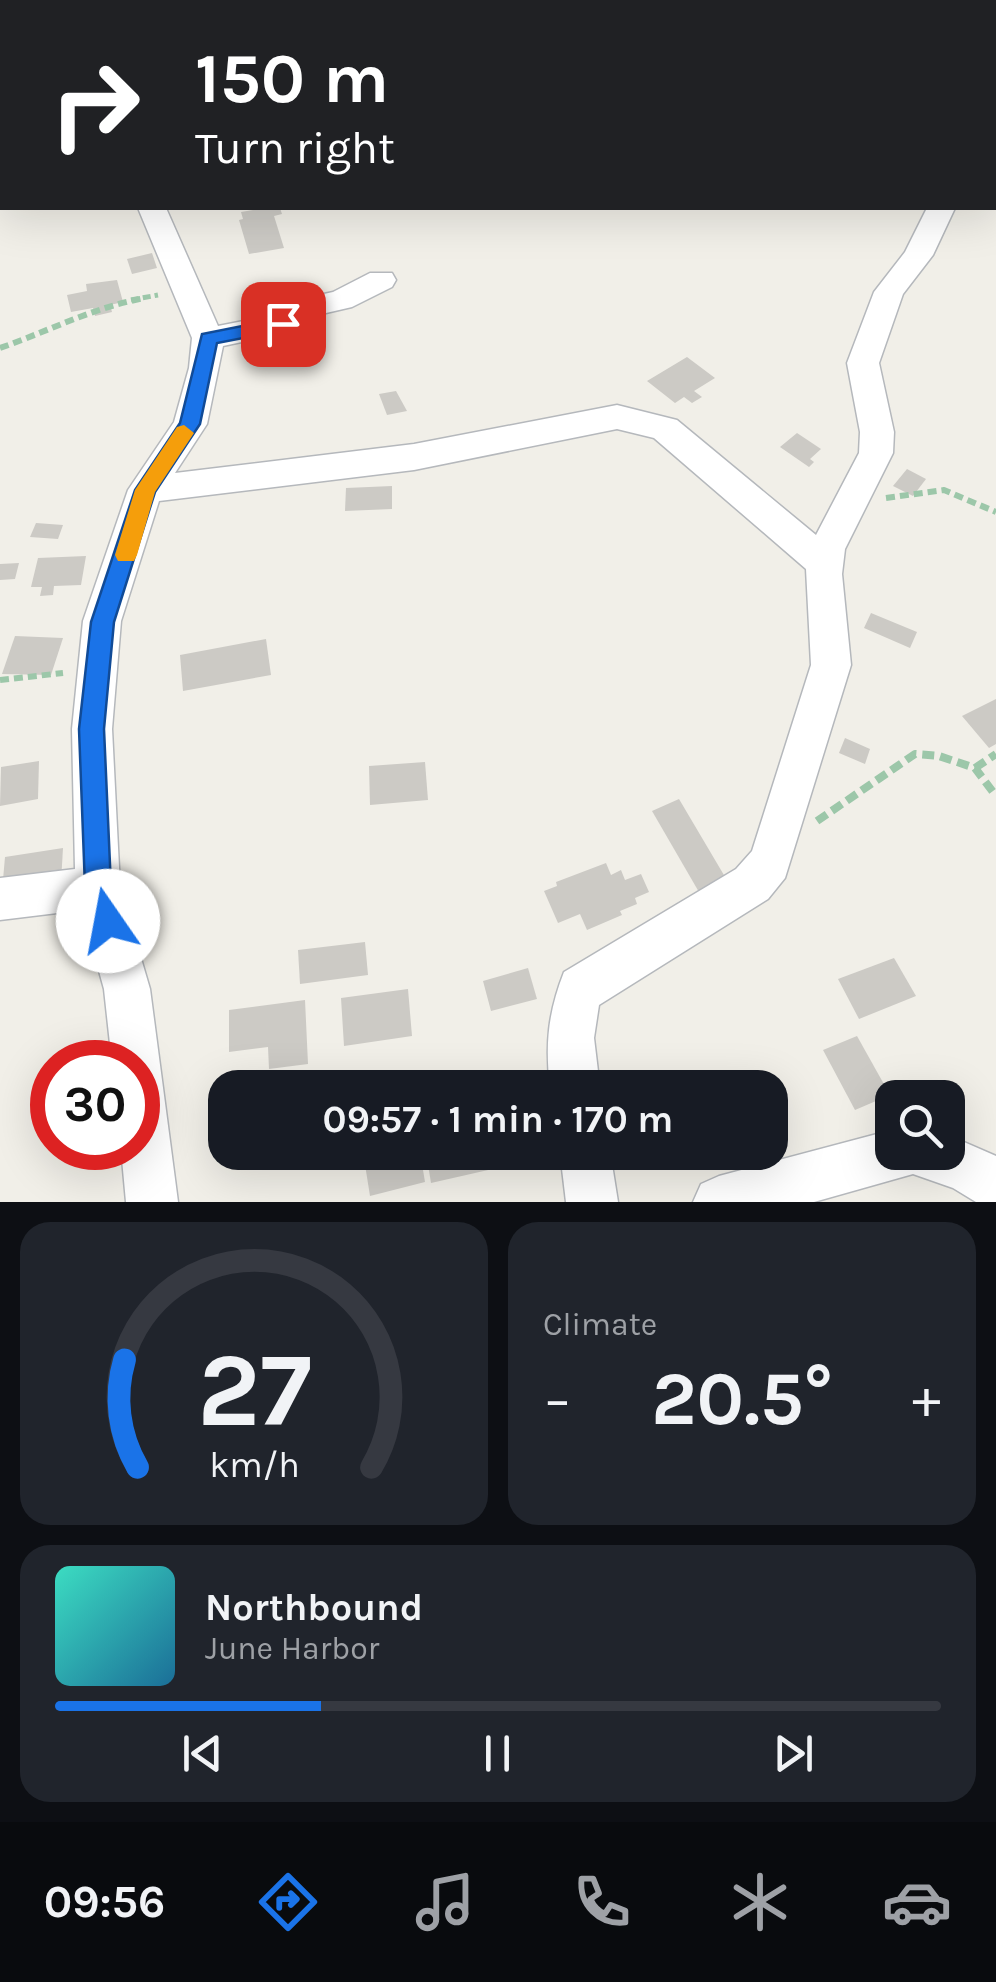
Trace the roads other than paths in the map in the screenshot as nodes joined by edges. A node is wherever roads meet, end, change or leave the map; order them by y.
1 (153, 210) edge
2 (940, 210) edge
3 (382, 280) dead end
4 (208, 338) junction
5 (145, 490) junction
6 (824, 562) junction
7 (98, 887) junction
8 (0, 899) edge
9 (134, 1040) edge
10 (572, 1070) edge
11 (875, 1160) edge
12 (965, 1167) edge
13 (148, 1170) edge
14 (588, 1170) edge
15 (996, 1185) edge
16 (152, 1202) edge
17 (592, 1202) edge
18 (719, 1202) edge

1 - 4 street
2 - 6 street
3 - 4 street
4 - 5 street
5 - 6 street
5 - 7 street
6 - 10 street
7 - 8 street
7 - 9 street
11 - 18 street
12 - 15 street
13 - 16 street
14 - 17 street

